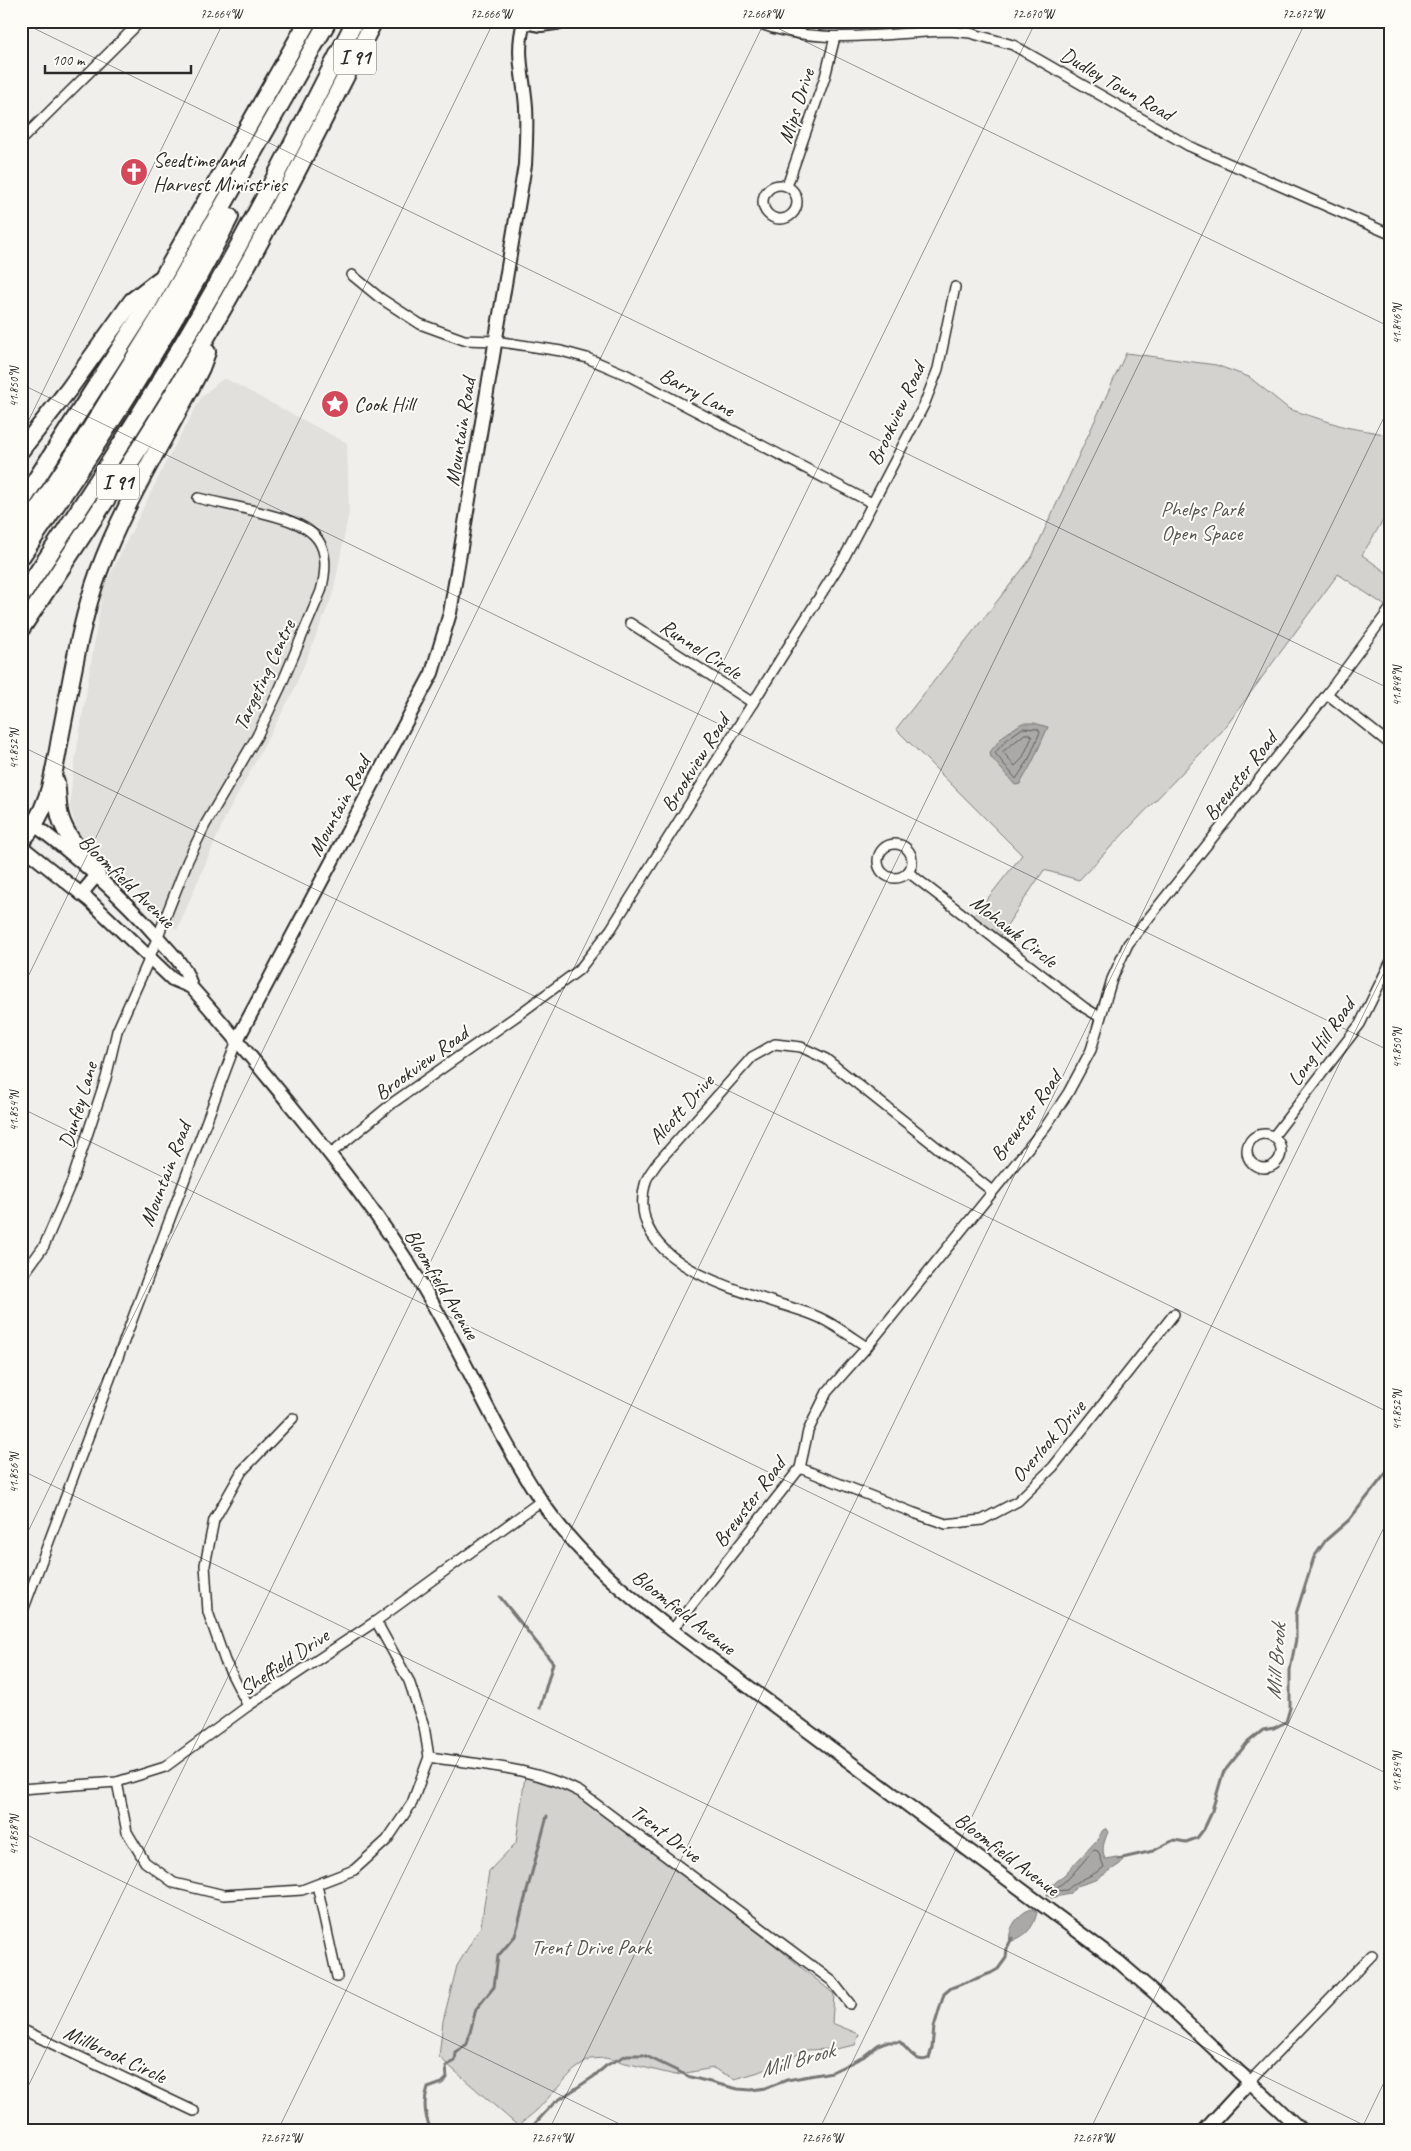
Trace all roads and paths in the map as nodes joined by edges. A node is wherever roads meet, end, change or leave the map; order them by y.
1 (141, 21) edge
2 (308, 21) edge
3 (328, 21) edge
4 (355, 21) edge
5 (374, 21) edge
6 (570, 21) edge
7 (753, 21) edge
8 (523, 22) edge
9 (835, 36) junction
10 (294, 82) junction
11 (303, 120) junction
12 (21, 140) edge
13 (787, 186) dead end
14 (1390, 234) edge
15 (352, 275) dead end
16 (163, 278) junction
17 (954, 287) dead end
18 (209, 333) junction
19 (495, 341) junction
20 (21, 450) edge
21 (198, 498) dead end
22 (21, 503) edge
23 (872, 503) junction
24 (21, 534) edge
25 (21, 557) edge
26 (21, 577) edge
27 (21, 597) edge
28 (1390, 610) edge
29 (630, 624) dead end
30 (21, 629) edge
31 (1327, 694) junction
32 (753, 704) junction
33 (1390, 744) edge
34 (54, 769) junction
35 (21, 815) edge
36 (35, 825) junction
37 (21, 841) edge
38 (21, 846) edge
39 (908, 872) dead end
40 (96, 875) junction
41 (81, 894) junction
42 (158, 937) junction
43 (150, 957) junction
44 (1390, 963) edge
45 (191, 987) junction
46 (1100, 1017) junction
47 (237, 1040) junction
48 (1273, 1137) dead end
49 (330, 1154) junction
50 (992, 1191) junction
51 (21, 1278) edge
52 (1174, 1314) dead end
53 (867, 1347) junction
54 (293, 1418) dead end
55 (800, 1468) junction
56 (541, 1501) junction
57 (21, 1616) edge
58 (376, 1621) junction
59 (672, 1630) junction
60 (248, 1706) junction
61 (429, 1757) junction
62 (117, 1782) junction
63 (21, 1789) edge
64 (317, 1884) junction
65 (1372, 1955) dead end
66 (337, 1977) dead end
67 (850, 2004) dead end
68 (21, 2029) edge
69 (1250, 2081) junction
70 (194, 2111) dead end
71 (1206, 2130) edge
72 (1301, 2130) edge

1 - 12 street
2 - 16 highway, I 91
3 - 10 highway
4 - 11 highway
5 - 18 highway, I 91
6 - 8 main road, Mountain Road
7 - 9 street, Dudley Town Road
8 - 19 main road, Mountain Road
9 - 13 street, Mips Drive
9 - 14 street, Dudley Town Road
10 - 24 highway
10 - 25 highway
11 - 26 highway
11 - 27 highway
15 - 19 street, Barry Lane
16 - 20 highway
16 - 22 highway, I 91
17 - 23 street, Brookview Road
18 - 30 highway, I 91
18 - 34 highway
19 - 23 street, Barry Lane
19 - 47 main road, Mountain Road
21 - 42 street, Targeting Centre
23 - 32 street, Brookview Road
28 - 31 street, Brewster Road
29 - 32 street, Runnel Circle
31 - 33 street
31 - 46 street, Brewster Road
32 - 49 street, Brookview Road
34 - 36 highway
34 - 40 highway
35 - 36 main road, Bloomfield Avenue
36 - 37 highway
36 - 40 main road, Bloomfield Avenue
38 - 41 main road, Bloomfield Avenue
39 - 46 street, Mohawk Circle
40 - 41 main road
40 - 42 main road, Bloomfield Avenue
41 - 43 main road, Bloomfield Avenue
42 - 43 street, Dunfey Lane
42 - 45 main road, Bloomfield Avenue
43 - 45 main road, Bloomfield Avenue
43 - 51 street, Dunfey Lane
44 - 48 street, Long Hill Road
45 - 47 main road, Bloomfield Avenue
46 - 50 street, Brewster Road
47 - 49 main road, Bloomfield Avenue
47 - 57 street, Mountain Road
49 - 56 main road, Bloomfield Avenue
50 - 53 street, Brewster Road
50 - 53 street, Alcott Drive
52 - 55 street, Overlook Drive
53 - 55 street, Brewster Road
54 - 60 street
55 - 59 street, Brewster Road
56 - 58 street, Sheffield Drive
56 - 59 main road, Bloomfield Avenue
58 - 60 street, Sheffield Drive
58 - 61 street
59 - 69 main road, Bloomfield Avenue
60 - 62 street, Sheffield Drive
61 - 64 street
61 - 67 street, Trent Drive
62 - 63 street, Sheffield Drive
62 - 64 street
64 - 66 street
65 - 69 street
68 - 70 street, Millbrook Circle
69 - 71 main road
69 - 72 main road, Bloomfield Avenue

